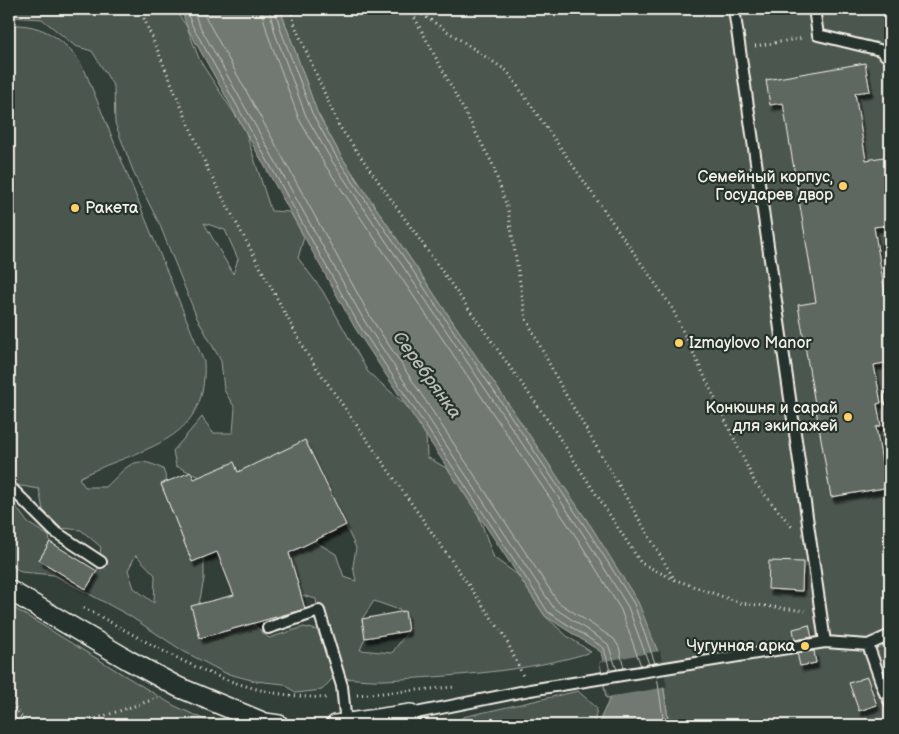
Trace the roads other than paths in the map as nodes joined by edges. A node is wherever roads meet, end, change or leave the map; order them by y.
1 (734, 9) edge
2 (814, 9) edge
3 (890, 59) edge
4 (9, 486) edge
5 (101, 562) dead end
6 (9, 590) edge
7 (268, 628) dead end
8 (890, 635) edge
9 (825, 642) junction
10 (868, 645) junction
11 (890, 702) edge
12 (411, 714) joint
13 (271, 724) edge
14 (341, 725) edge

1 - 9 lane
2 - 3 lane
4 - 5 lane
6 - 13 street
7 - 14 lane
8 - 10 lane
9 - 10 lane
9 - 12 lane
10 - 11 lane
12 - 14 street

